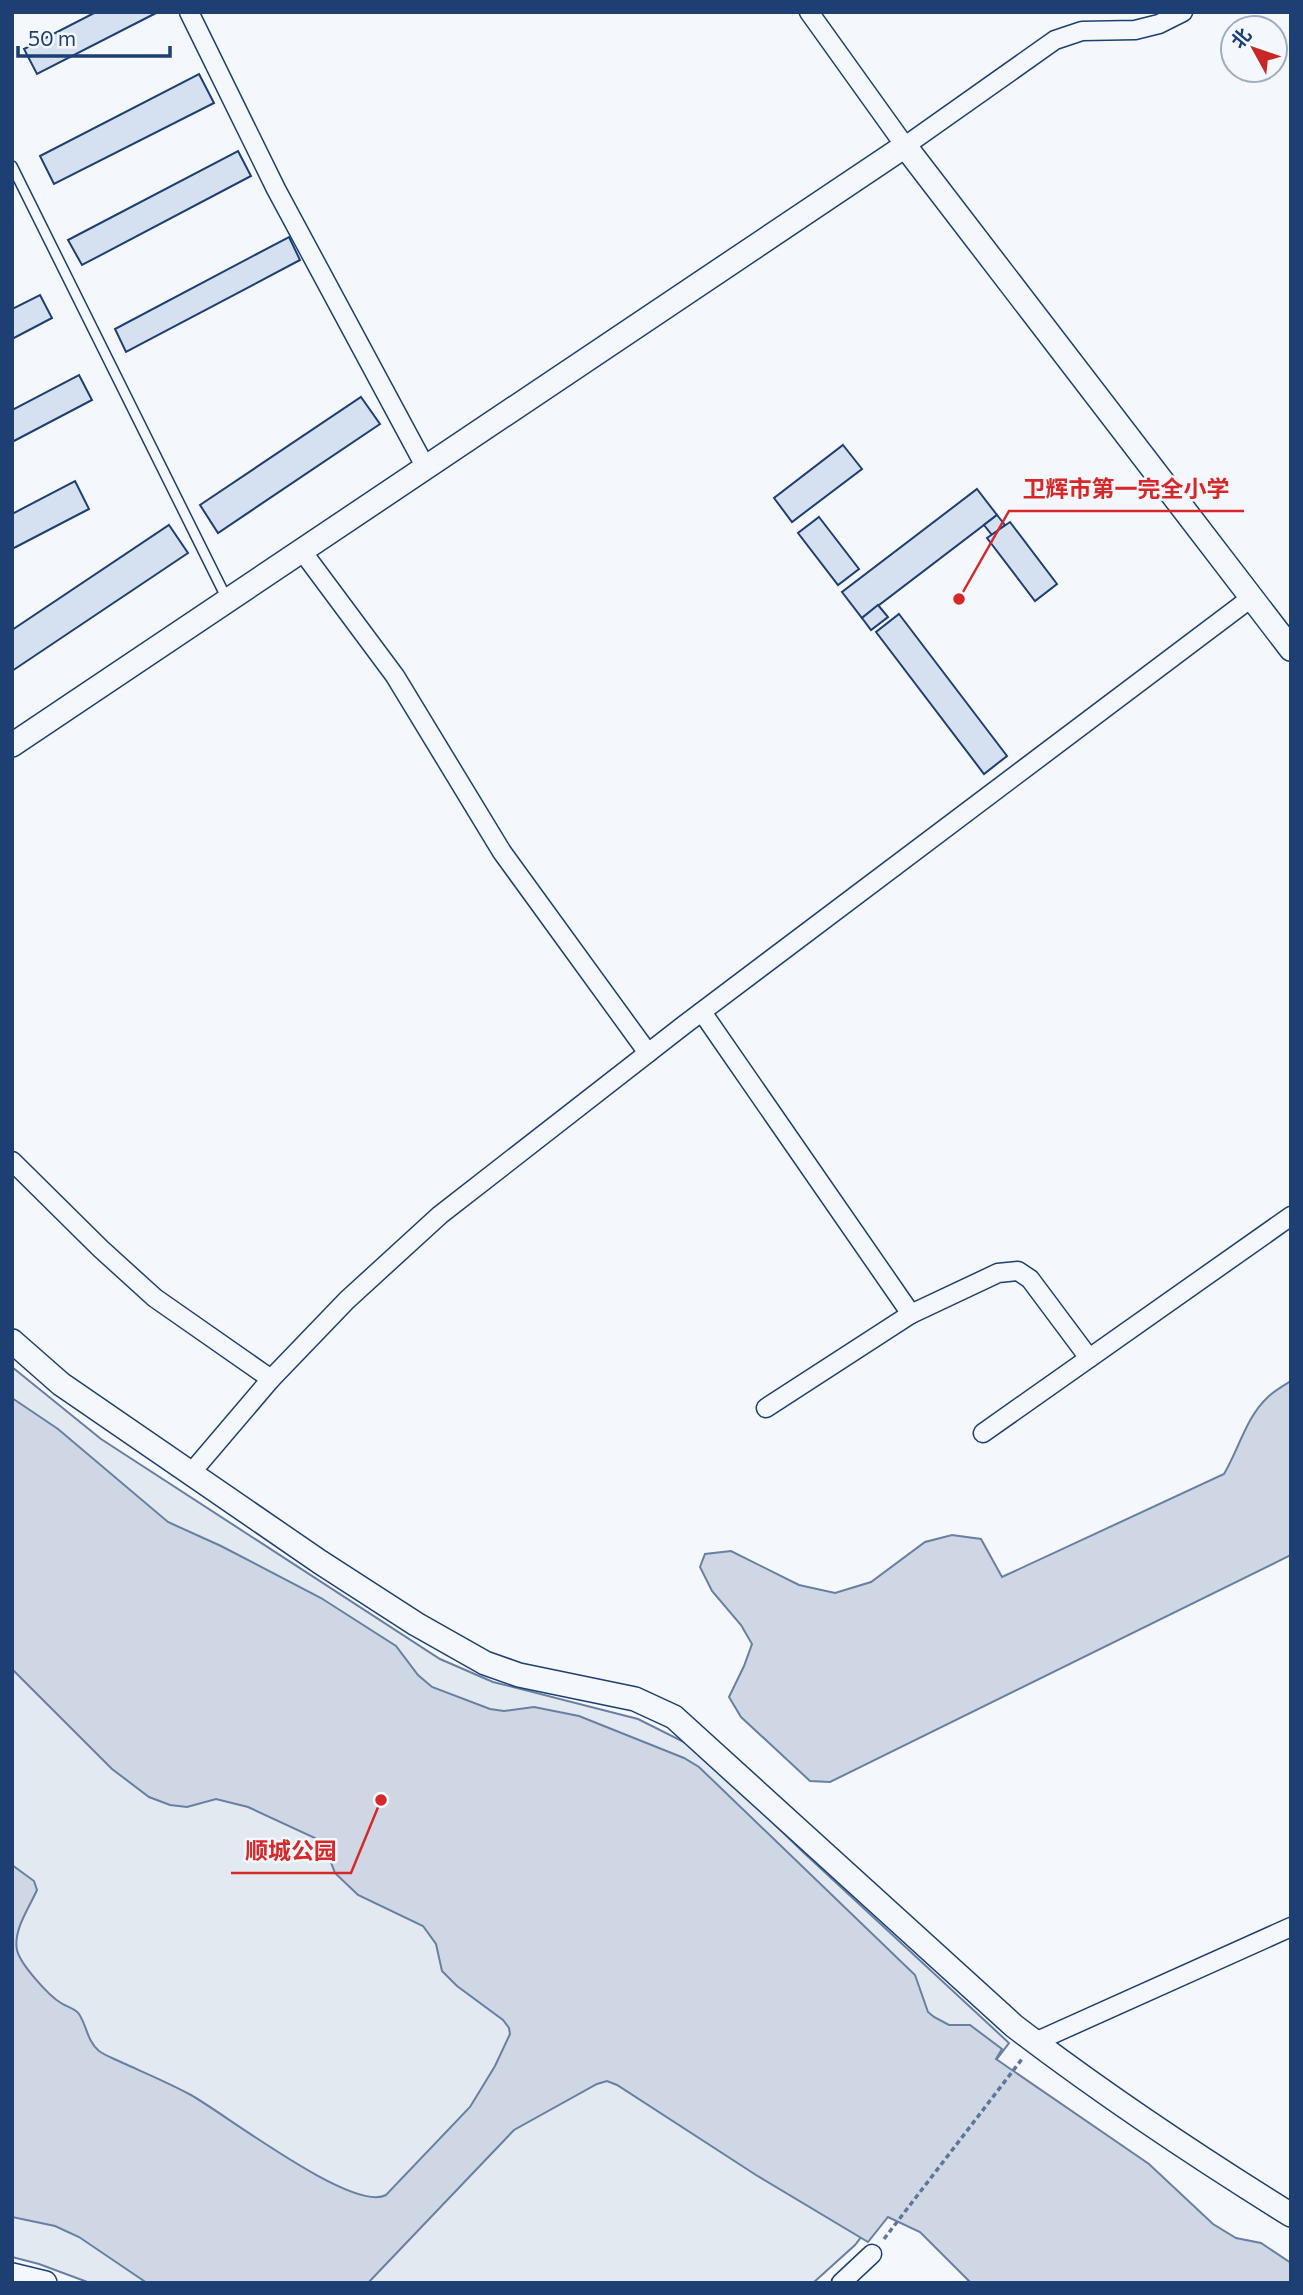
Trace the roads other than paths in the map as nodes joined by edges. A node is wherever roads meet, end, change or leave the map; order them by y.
1 (189, 12) edge
2 (809, 12) edge
3 (1183, 12) edge
4 (905, 146) junction
5 (12, 166) edge
6 (426, 468) junction
7 (302, 551) junction
8 (1251, 598) junction
9 (228, 601) junction
10 (1291, 649) edge
11 (12, 745) edge
12 (702, 1012) junction
13 (648, 1053) junction
14 (12, 1161) edge
15 (1291, 1216) edge
16 (911, 1314) junction
17 (12, 1340) edge
18 (1089, 1358) junction
19 (271, 1378) junction
20 (766, 1408) dead end
21 (982, 1433) dead end
22 (191, 1473) junction
23 (1291, 1927) edge
24 (1035, 2042) junction
25 (1291, 2215) edge
26 (872, 2254) road end
27 (12, 2275) edge
28 (45, 2283) edge
29 (841, 2283) edge

1 - 6 street
2 - 4 street
3 - 4 street
4 - 6 street
4 - 8 street
5 - 9 lane
6 - 7 street
7 - 9 street
7 - 13 street
8 - 10 street
8 - 12 street
9 - 11 street
12 - 13 street
12 - 16 street
13 - 19 street
14 - 19 street
15 - 18 street
16 - 18 street
16 - 20 street
17 - 22 street
18 - 21 street
19 - 22 street
22 - 24 street
23 - 24 street
24 - 25 street
26 - 29 street
27 - 28 street

